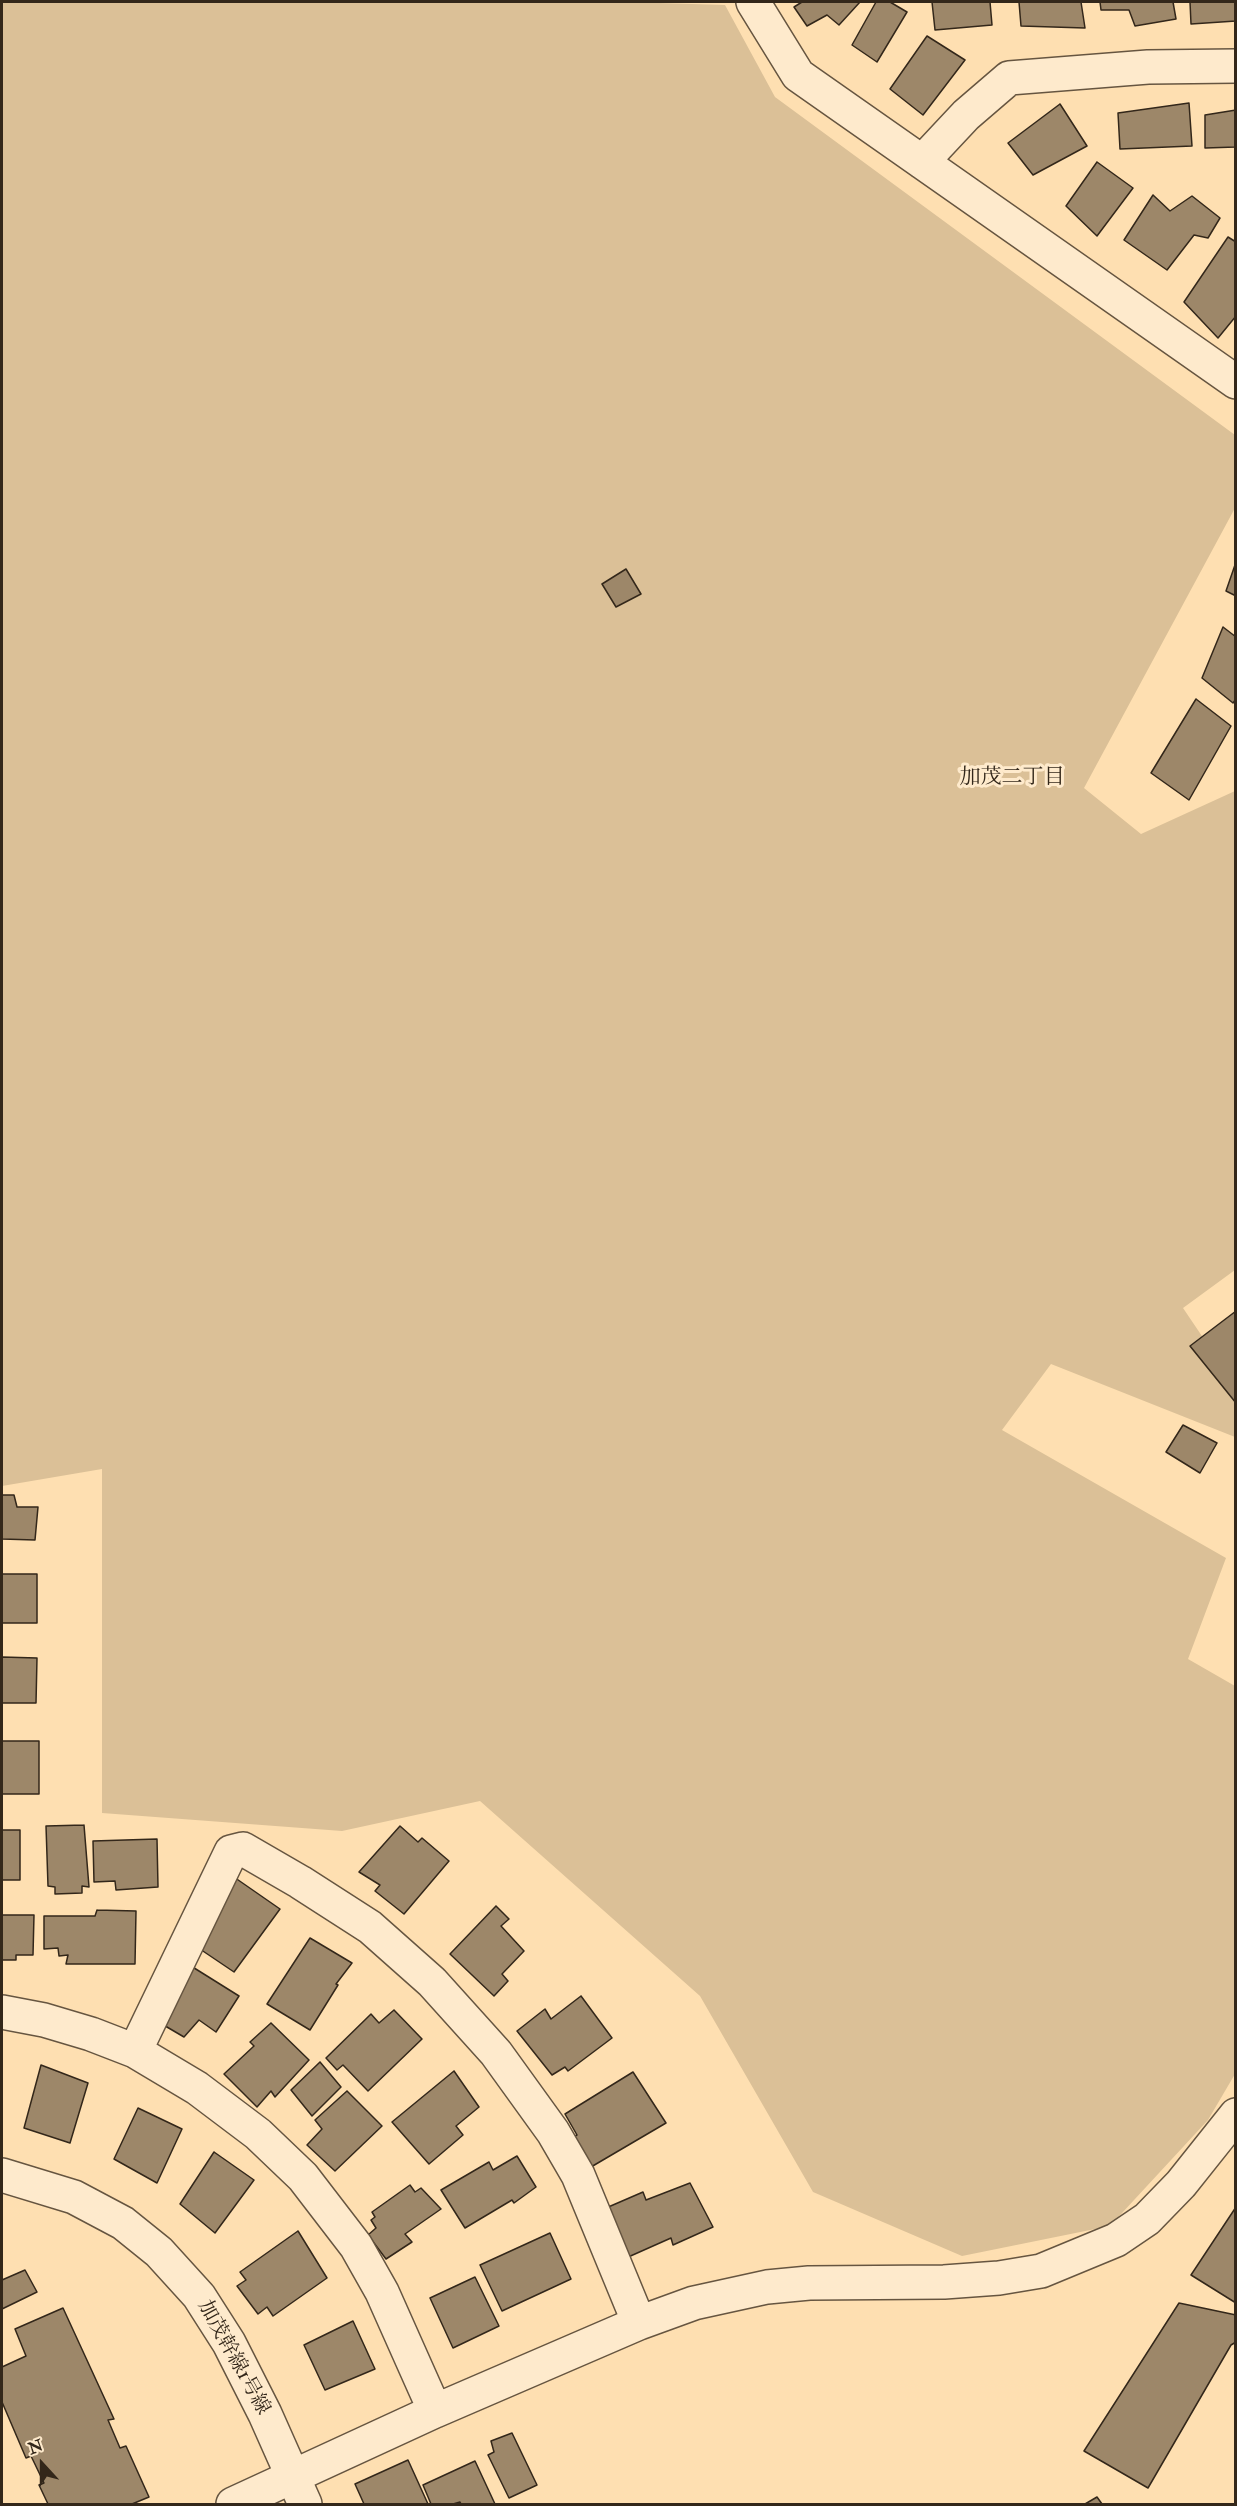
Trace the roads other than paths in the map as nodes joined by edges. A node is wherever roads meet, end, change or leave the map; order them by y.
1 (753, 2) edge
2 (1236, 66) edge
3 (922, 162) junction
4 (1236, 382) edge
5 (2, 2012) edge
6 (135, 2051) junction
7 (1236, 2115) edge
8 (2, 2175) edge
9 (639, 2323) junction
10 (435, 2411) junction
11 (299, 2490) edge
12 (232, 2505) edge

1 - 3 street
2 - 3 street
3 - 4 street
5 - 6 street
6 - 9 street
6 - 10 street
7 - 9 street
8 - 11 street, 加茂幹線1号線
9 - 10 street
10 - 11 street
11 - 12 street

